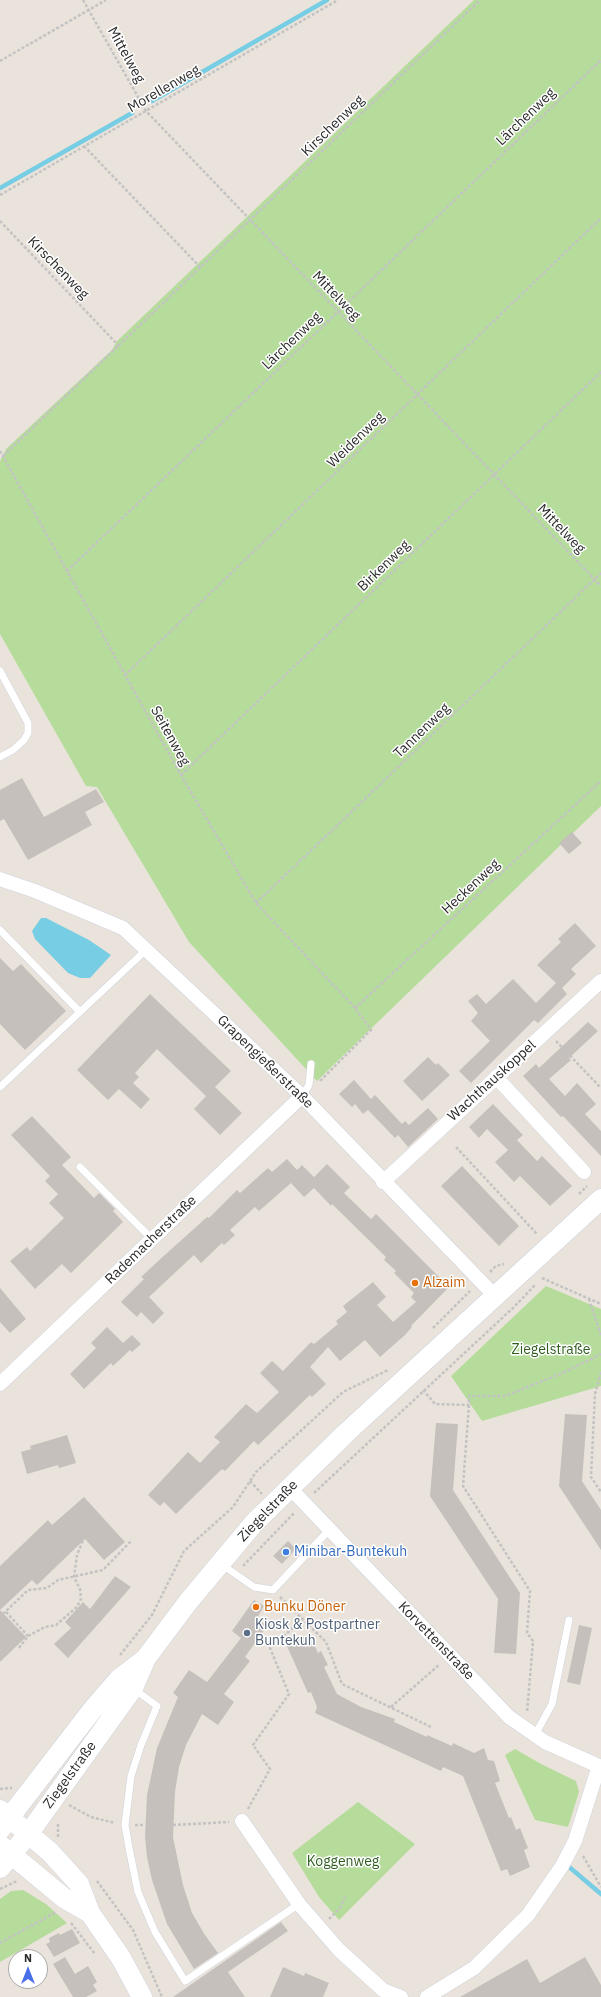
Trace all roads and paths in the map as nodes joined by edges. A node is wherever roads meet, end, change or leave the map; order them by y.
1 (83, 0) edge
2 (106, 0) edge
3 (338, 0) edge
4 (480, 0) edge
5 (89, 10) junction
6 (601, 60) edge
7 (0, 61) edge
8 (146, 111) junction
9 (84, 146) junction
10 (0, 195) edge
11 (601, 218) edge
12 (249, 220) junction
13 (0, 221) edge
14 (200, 267) junction
15 (337, 312) junction
16 (119, 346) junction
17 (601, 372) edge
18 (418, 395) junction
19 (0, 451) edge
20 (3, 456) junction
21 (494, 474) junction
22 (66, 570) junction
23 (601, 573) edge
24 (595, 579) junction
25 (601, 586) edge
26 (0, 671) edge
27 (125, 675) junction
28 (0, 758) edge
29 (181, 775) junction
30 (601, 781) edge
31 (0, 879) edge
32 (256, 903) junction
33 (0, 930) edge
34 (146, 950) junction
35 (601, 981) edge
36 (355, 1008) junction
37 (80, 1012) junction
38 (547, 1032) junction
39 (311, 1064) dead end
40 (496, 1077) junction
41 (0, 1088) edge
42 (601, 1088) edge
43 (302, 1096) junction
44 (456, 1147) dead end
45 (80, 1167) dead end
46 (584, 1172) dead end
47 (383, 1182) junction
48 (601, 1199) edge
49 (537, 1234) dead end
50 (152, 1239) junction
51 (542, 1278) dead end
52 (529, 1290) dead end
53 (494, 1295) junction
54 (589, 1299) junction
55 (601, 1304) edge
56 (601, 1335) edge
57 (601, 1354) edge
58 (601, 1372) edge
59 (0, 1384) edge
60 (423, 1390) junction
61 (469, 1405) junction
62 (290, 1488) junction
63 (601, 1492) edge
64 (304, 1502) junction
65 (330, 1530) junction
66 (84, 1538) dead end
67 (132, 1540) dead end
68 (227, 1569) junction
69 (74, 1576) junction
70 (273, 1590) junction
71 (303, 1619) junction
72 (569, 1620) dead end
73 (28, 1636) junction
74 (19, 1648) dead end
75 (450, 1656) junction
76 (146, 1658) junction
77 (133, 1688) junction
78 (391, 1707) junction
79 (523, 1726) junction
80 (431, 1727) dead end
81 (535, 1735) junction
82 (600, 1767) edge
83 (14, 1788) dead end
84 (0, 1789) edge
85 (65, 1803) dead end
86 (3, 1820) edge
87 (242, 1821) junction
88 (59, 1822) dead end
89 (125, 1825) junction
90 (145, 1825) dead end
91 (173, 1825) dead end
92 (56, 1828) dead end
93 (29, 1833) junction
94 (574, 1841) junction
95 (4, 1856) edge
96 (95, 1879) dead end
97 (19, 1880) dead end
98 (601, 1887) edge
99 (0, 1889) edge
100 (345, 1897) dead end
101 (299, 1904) junction
102 (60, 1910) dead end
103 (90, 1913) junction
104 (68, 1919) dead end
105 (319, 1927) junction
106 (0, 1943) edge
107 (98, 1957) dead end
108 (142, 1997) edge
109 (162, 1997) edge
110 (401, 1997) edge
111 (428, 1997) edge

1 - 5 path, Mittelweg
2 - 5 path
3 - 8 path, Morellenweg
4 - 12 path, Kirschenweg
5 - 7 path
5 - 8 path, Mittelweg
6 - 15 path, Lärchenweg
8 - 9 path, Morellenweg
8 - 12 path, Mittelweg
9 - 10 path, Morellenweg
9 - 14 path
11 - 18 path, Weidenweg
12 - 14 path, Kirschenweg
12 - 15 path, Mittelweg
13 - 16 path, Kirschenweg
14 - 16 path, Kirschenweg
15 - 18 path, Mittelweg
15 - 22 path, Lärchenweg
16 - 20 path, Kirschenweg
17 - 21 path, Birkenweg
18 - 21 path, Mittelweg
18 - 27 path, Weidenweg
19 - 20 path, Seitenweg
20 - 22 path, Seitenweg
21 - 24 path, Mittelweg
21 - 29 path, Birkenweg
22 - 27 path, Seitenweg
23 - 24 path, Tannenweg
24 - 25 path, Mittelweg
24 - 32 path, Tannenweg
26 - 28 lane
27 - 29 path, Seitenweg
29 - 32 path, Seitenweg
30 - 36 path, Heckenweg
31 - 34 street, Grapengießerstraße
32 - 36 path, Seitenweg
33 - 37 lane
34 - 37 lane
34 - 43 street, Grapengießerstraße
35 - 38 street, Wachthauskoppel
36 - 43 path, Seitenweg
37 - 41 lane
38 - 40 street, Wachthauskoppel
38 - 42 path
39 - 43 lane
40 - 46 street
40 - 47 street, Wachthauskoppel
43 - 47 street, Grapengießerstraße
43 - 50 street, Rademacherstraße
44 - 49 path
45 - 50 lane
47 - 53 street, Grapengießerstraße
48 - 53 main road, Ziegelstraße
50 - 59 street, Rademacherstraße
51 - 54 path
52 - 60 path
53 - 62 main road, Ziegelstraße
54 - 55 path
54 - 56 path
57 - 61 path
58 - 63 path
60 - 61 path
60 - 64 path
61 - 79 path
62 - 64 street, Korvettenstraße
62 - 68 main road, Ziegelstraße
64 - 65 street, Korvettenstraße
64 - 68 path
65 - 70 lane
65 - 75 street, Korvettenstraße
66 - 69 path
67 - 69 path
68 - 70 lane
68 - 76 main road, Ziegelstraße
69 - 73 path
69 - 73 path
70 - 71 path
71 - 78 path
71 - 87 path
72 - 81 lane
73 - 74 path
75 - 78 path
75 - 79 street, Korvettenstraße
76 - 77 main road, Ziegelstraße
76 - 86 main road, Ziegelstraße
77 - 89 lane
77 - 93 main road, Ziegelstraße
78 - 80 path
79 - 81 street, Korvettenstraße
81 - 82 street, Korvettenstraße
82 - 94 street
83 - 84 path
85 - 89 path
86 - 93 main road
87 - 91 path
87 - 101 street
88 - 92 path
89 - 90 path
89 - 101 lane
93 - 95 main road, Ziegelstraße
93 - 103 main road
94 - 98 path
94 - 111 street
95 - 103 main road
96 - 109 path
97 - 99 path
100 - 105 path
101 - 105 street
102 - 106 path
103 - 108 main road
104 - 107 path
105 - 110 street

